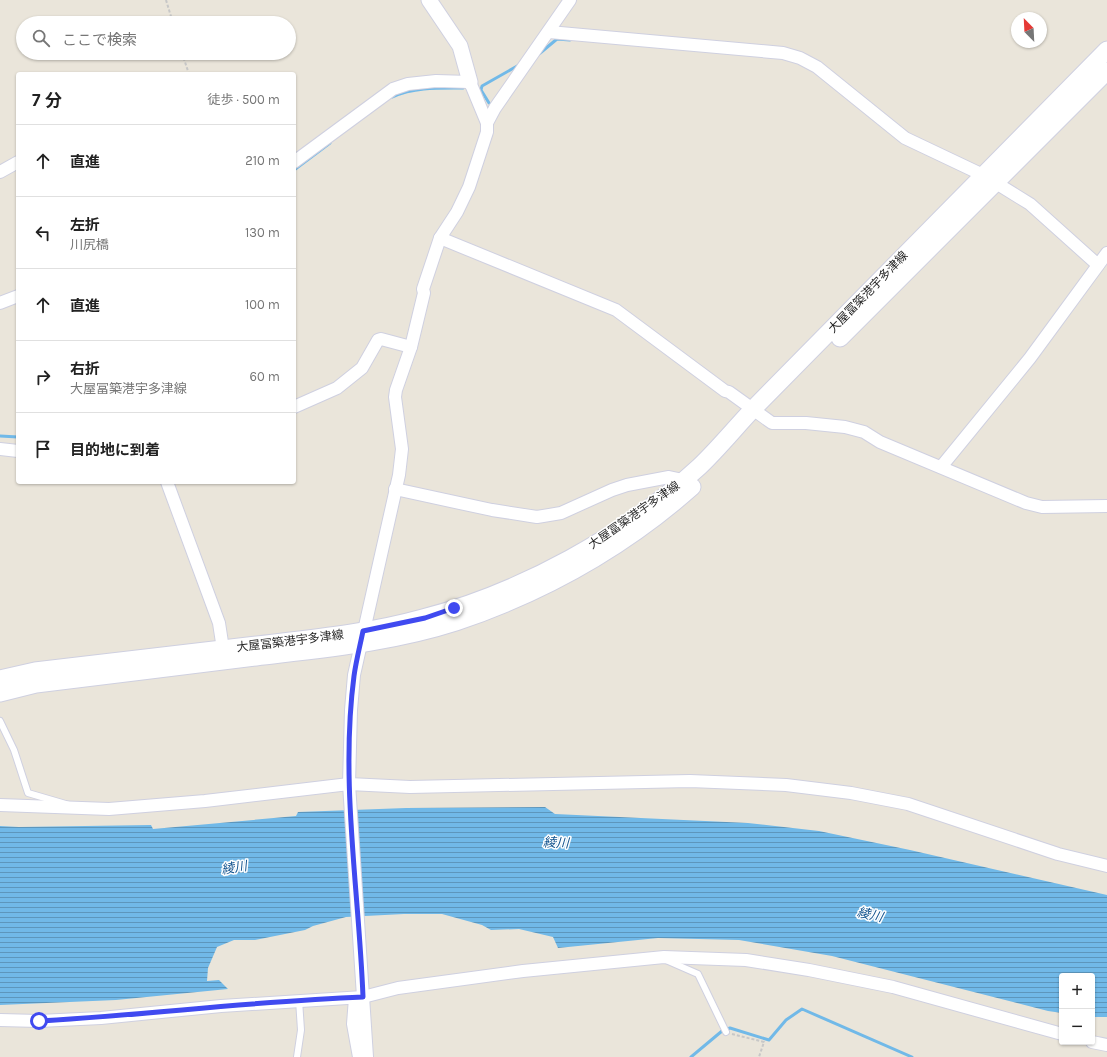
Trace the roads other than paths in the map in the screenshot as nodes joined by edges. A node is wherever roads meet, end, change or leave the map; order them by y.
1 (428, 0) edge
2 (570, 0) edge
3 (549, 32) junction
4 (1107, 50) edge
5 (1107, 71) edge
6 (470, 82) junction
7 (487, 123) junction
8 (296, 161) edge
9 (16, 163) edge
10 (0, 172) edge
11 (990, 179) junction
12 (440, 238) junction
13 (1107, 253) edge
14 (1098, 265) junction
15 (16, 297) edge
16 (0, 303) edge
17 (411, 347) junction
18 (296, 406) edge
19 (757, 412) junction
20 (0, 449) edge
21 (16, 451) edge
22 (941, 467) junction
23 (683, 480) junction
24 (168, 484) edge
25 (395, 489) junction
26 (1107, 506) edge
27 (362, 638) junction
28 (223, 649) junction
29 (0, 679) edge
30 (0, 693) edge
31 (0, 721) edge
32 (350, 789) junction
33 (0, 805) edge
34 (74, 808) junction
35 (1105, 865) edge
36 (664, 957) junction
37 (360, 994) junction
38 (298, 1000) junction
39 (0, 1020) edge
40 (725, 1031) road end
41 (1059, 1033) edge
42 (1095, 1042) edge
43 (1107, 1044) edge
44 (297, 1057) edge
45 (359, 1057) edge
46 (367, 1057) edge

1 - 6 street
2 - 3 street
3 - 7 street
3 - 11 street
4 - 11 main road, 大屋冨築港宇多津線
5 - 11 main road, 大屋冨築港宇多津線
6 - 7 street
6 - 8 street
7 - 12 street
9 - 10 street
11 - 14 street
11 - 19 main road, 大屋冨築港宇多津線
12 - 17 street
12 - 19 street
13 - 14 street
14 - 22 street
15 - 16 street
17 - 18 street
17 - 25 street
19 - 22 street
19 - 23 main road, 大屋冨築港宇多津線
19 - 27 main road, 大屋冨築港宇多津線
20 - 21 street
22 - 26 street
23 - 25 street
23 - 27 main road, 大屋冨築港宇多津線
24 - 28 street
25 - 27 street
27 - 28 main road, 大屋冨築港宇多津線
27 - 30 main road, 大屋冨築港宇多津線
27 - 32 street
28 - 29 main road, 大屋冨築港宇多津線
31 - 34 lane
32 - 34 street
32 - 35 street
32 - 37 street
33 - 34 street
36 - 37 street
36 - 40 lane
36 - 41 street
37 - 38 street
37 - 45 street
37 - 46 street
38 - 39 street
38 - 44 lane
42 - 43 street

